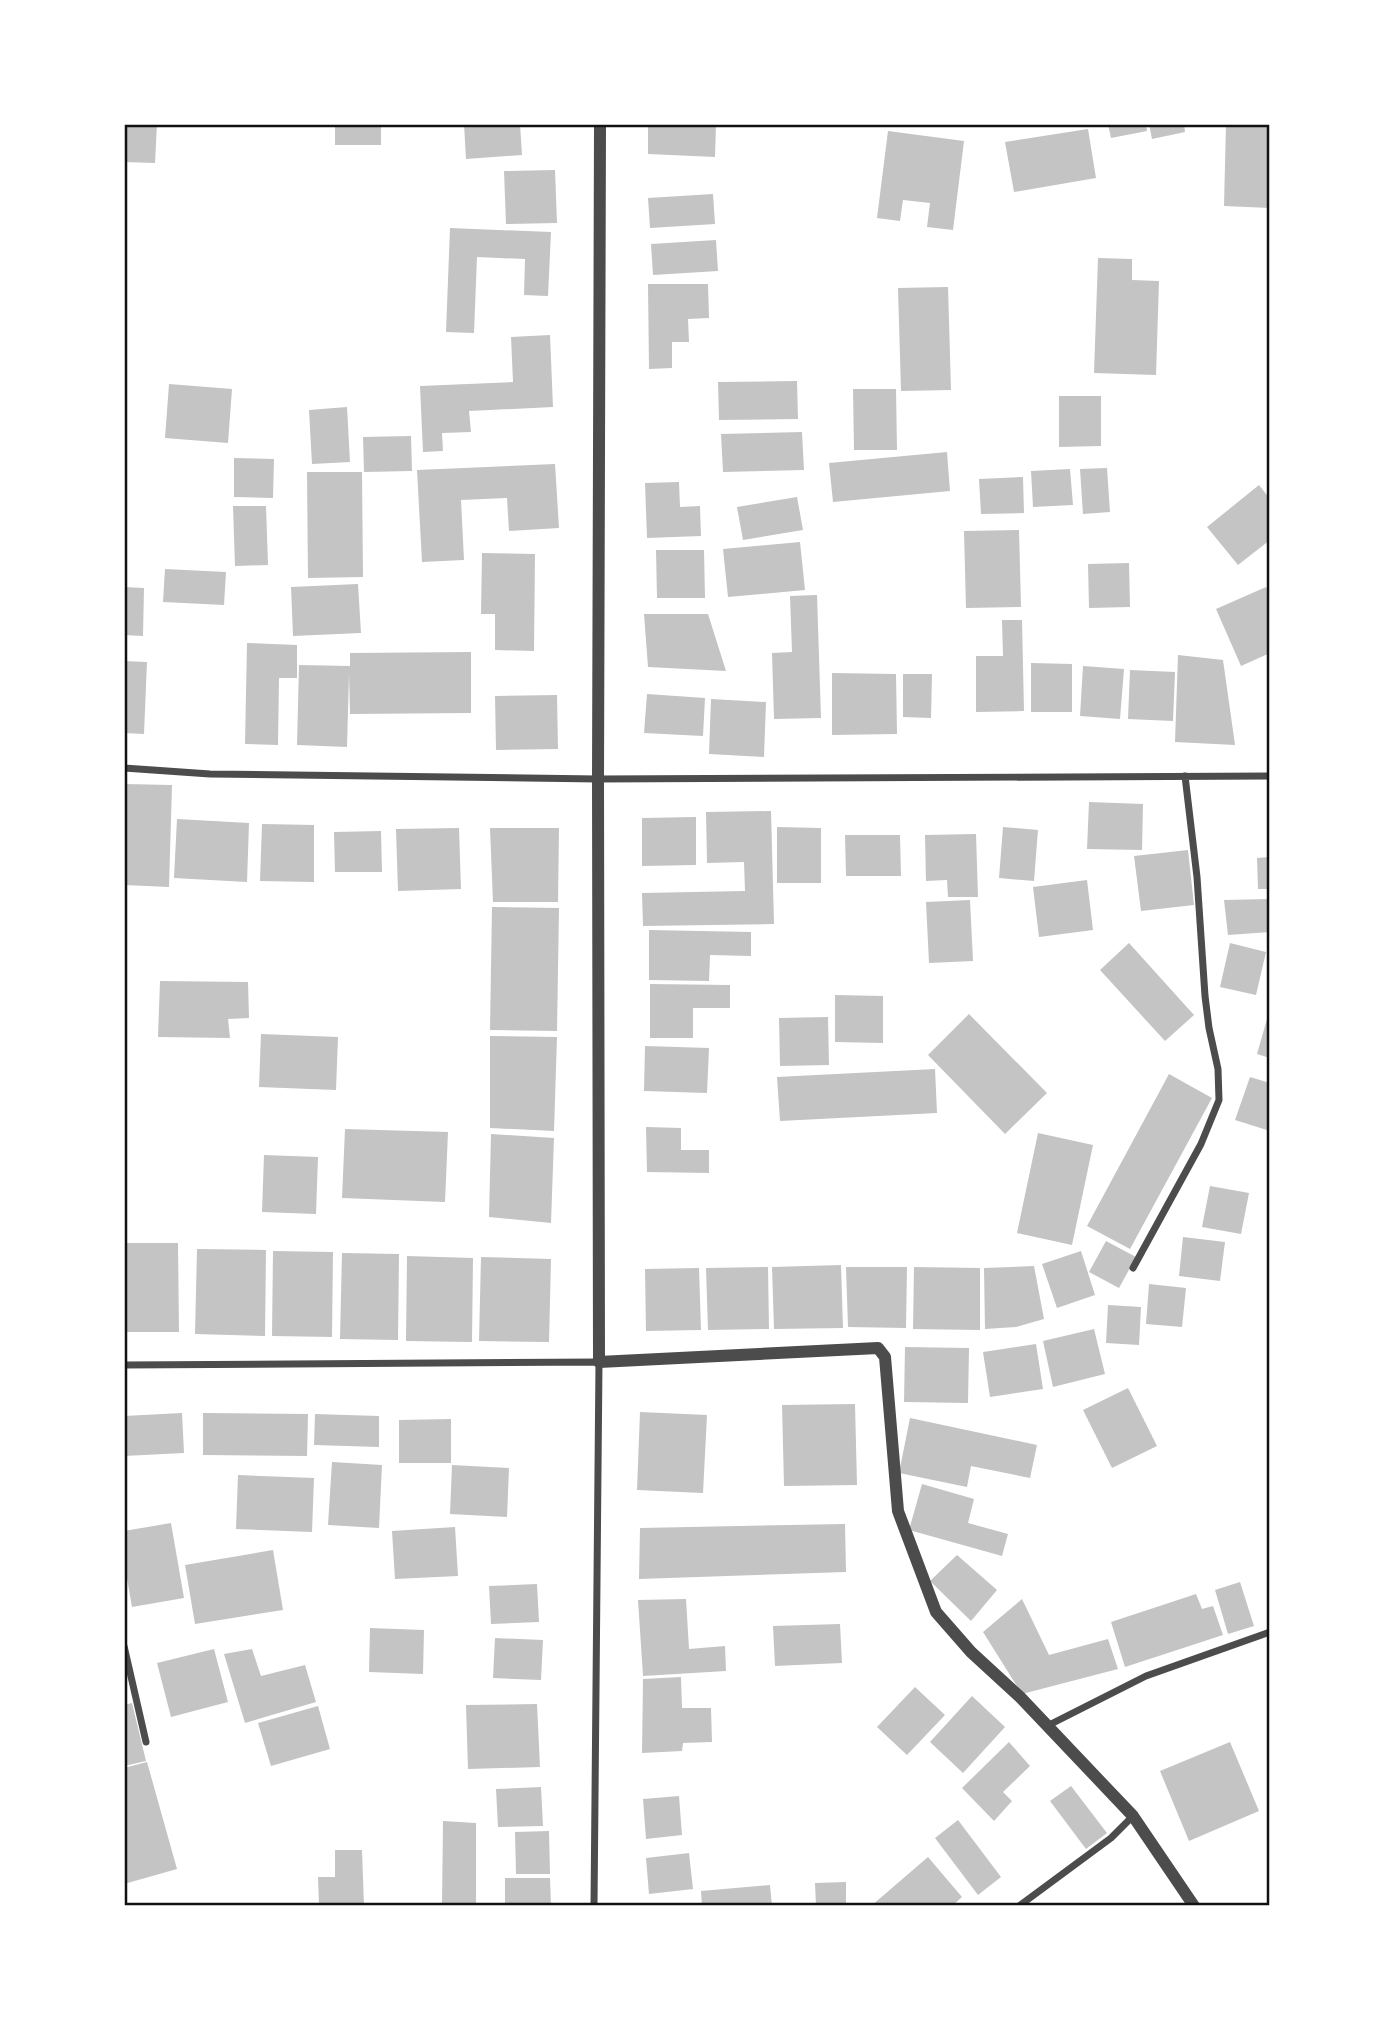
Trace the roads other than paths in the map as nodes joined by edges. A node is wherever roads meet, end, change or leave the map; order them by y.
1 (600, 124) edge
2 (124, 768) edge
3 (1185, 776) junction
4 (1270, 776) edge
5 (598, 779) junction
6 (1133, 1268) dead end
7 (599, 1362) junction
8 (124, 1365) edge
9 (1270, 1632) edge
10 (124, 1646) edge
11 (1047, 1726) junction
12 (146, 1742) dead end
13 (1133, 1816) junction
14 (594, 1906) edge
15 (1020, 1906) edge
16 (1194, 1906) edge

1 - 5 street
2 - 5 street
3 - 4 street
3 - 5 street
3 - 6 street
5 - 7 street
7 - 8 street
7 - 11 street
7 - 14 street
9 - 11 street
10 - 12 street
11 - 13 street
13 - 15 street
13 - 16 street

